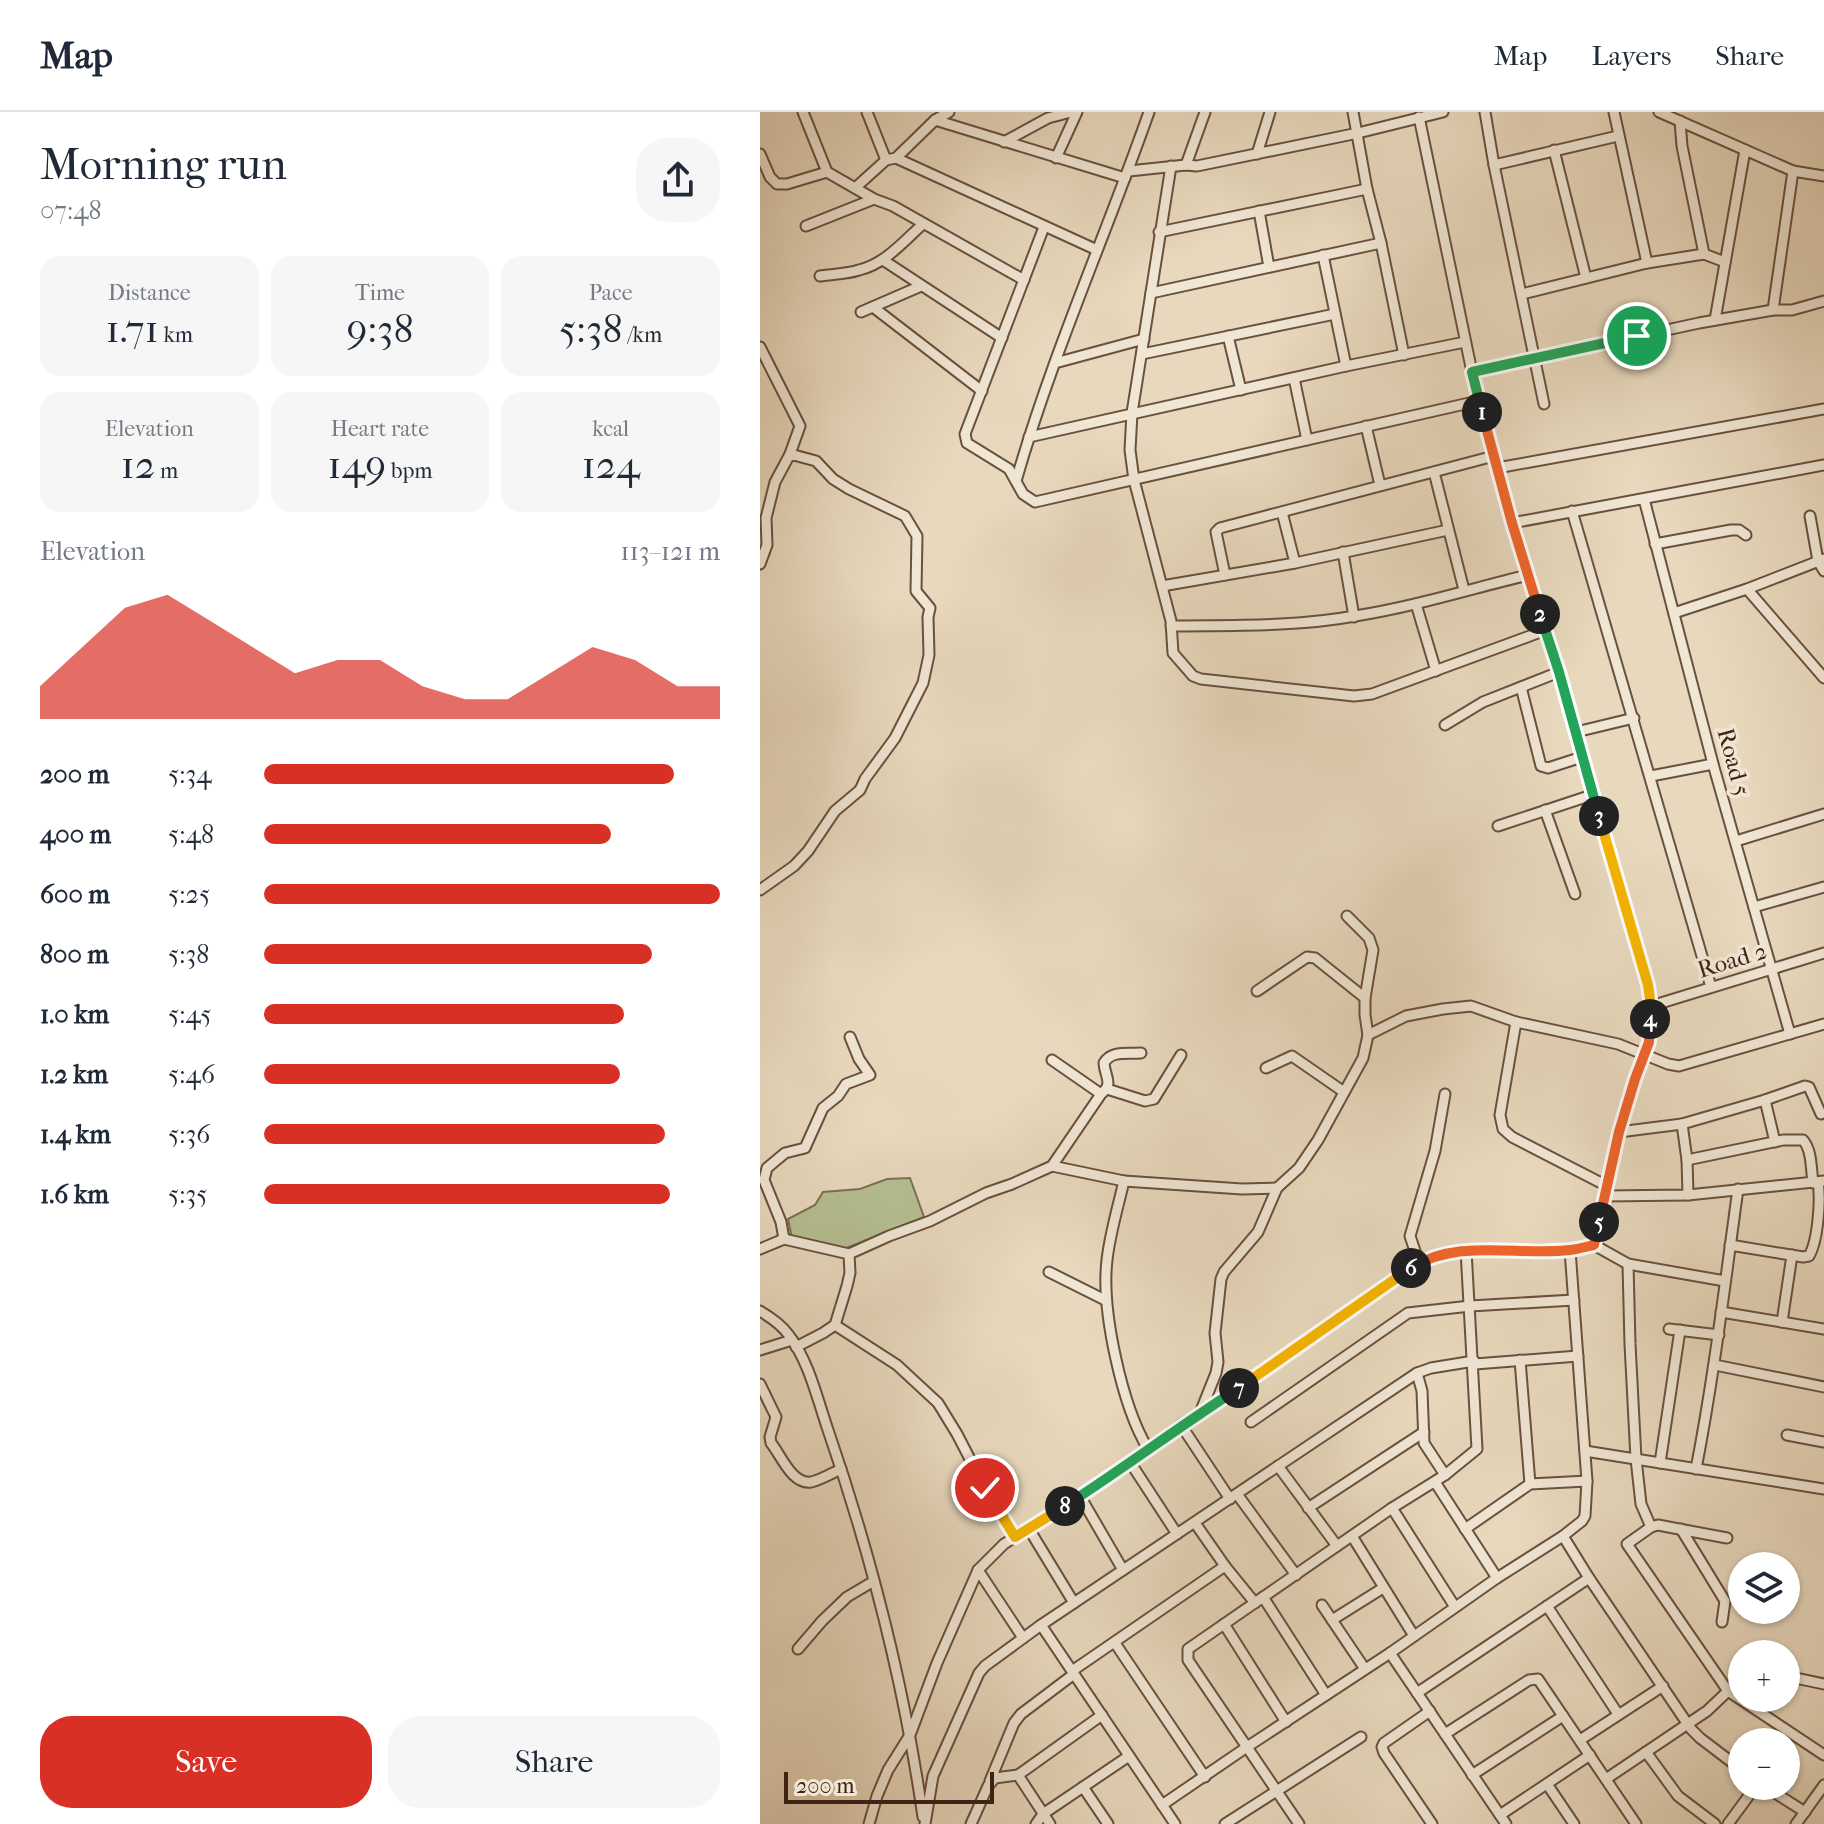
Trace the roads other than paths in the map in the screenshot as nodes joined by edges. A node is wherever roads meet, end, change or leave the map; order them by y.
1 (803, 112) edge
2 (949, 112) edge
3 (1071, 112) edge
4 (1077, 112) edge
5 (1149, 112) edge
6 (1205, 112) edge
7 (1270, 112) edge
8 (1353, 112) edge
9 (1443, 112) edge
10 (1485, 112) edge
11 (1614, 112) edge
12 (1659, 112) edge
13 (870, 114) edge
14 (1419, 117) junction
15 (935, 120) junction
16 (1680, 121) junction
17 (1358, 133) junction
18 (1618, 136) junction
19 (1004, 142) junction
20 (1554, 150) junction
21 (1745, 150) junction
22 (760, 154) edge
23 (1257, 154) junction
24 (1056, 158) junction
25 (891, 159) junction
26 (1186, 165) junction
27 (1494, 165) junction
28 (1171, 166) junction
29 (1793, 171) junction
30 (827, 172) junction
31 (1127, 174) junction
32 (1824, 176) edge
33 (855, 188) junction
34 (1367, 189) junction
35 (874, 199) junction
36 (1259, 211) junction
37 (923, 224) junction
38 (806, 226) dead end
39 (1044, 227) junction
40 (1159, 232) junction
41 (1381, 243) junction
42 (1097, 250) junction
43 (1704, 254) junction
44 (1323, 255) junction
45 (883, 260) junction
46 (1725, 262) junction
47 (1647, 263) junction
48 (1269, 267) junction
49 (820, 276) dead end
50 (1586, 278) junction
51 (1024, 280) junction
52 (921, 286) junction
53 (1151, 293) junction
54 (1522, 294) junction
55 (1824, 301) edge
56 (873, 307) junction
57 (1773, 310) junction
58 (861, 312) dead end
59 (1335, 314) junction
60 (1715, 320) junction
61 (1228, 336) junction
62 (1002, 338) junction
63 (1144, 339) junction
64 (1465, 342) junction
65 (760, 347) edge
66 (1142, 354) junction
67 (1404, 355) junction
68 (1535, 358) junction
69 (1055, 363) junction
70 (1346, 366) junction
71 (1472, 372) junction
72 (1294, 378) junction
73 (1241, 390) junction
74 (982, 391) junction
75 (1478, 401) junction
76 (1544, 404) dead end
77 (1824, 409) edge
78 (1132, 413) junction
79 (1366, 426) junction
80 (1029, 437) junction
81 (1307, 440) junction
82 (790, 454) junction
83 (1494, 456) junction
84 (1824, 465) edge
85 (1497, 468) junction
86 (1434, 472) junction
87 (1134, 480) junction
88 (1016, 481) junction
89 (1380, 485) junction
90 (1644, 499) junction
91 (1572, 511) junction
92 (1282, 512) junction
93 (1810, 516) dead end
94 (1512, 523) junction
95 (1448, 530) junction
96 (1746, 535) dead end
97 (1655, 544) junction
98 (1343, 552) junction
99 (1821, 560) edge
100 (1295, 563) junction
101 (760, 564) edge
102 (1824, 571) edge
103 (1225, 575) junction
104 (1528, 575) junction
105 (1162, 586) junction
106 (1747, 589) junction
107 (1464, 590) junction
108 (1416, 604) junction
109 (1674, 613) junction
110 (1354, 617) junction
111 (1171, 626) junction
112 (1546, 630) junction
113 (1436, 671) junction
114 (1559, 672) junction
115 (1824, 678) edge
116 (1521, 687) junction
117 (1634, 718) junction
118 (1445, 725) dead end
119 (1576, 732) junction
120 (1582, 757) junction
121 (1713, 764) junction
122 (1651, 776) junction
123 (1592, 795) junction
124 (1545, 810) junction
125 (1824, 814) edge
126 (1498, 826) dead end
127 (1736, 841) junction
128 (1824, 887) edge
129 (760, 890) edge
130 (1575, 894) dead end
131 (1754, 907) junction
132 (1347, 916) dead end
133 (1824, 953) edge
134 (1772, 969) junction
135 (1711, 987) junction
136 (1257, 991) dead end
137 (1365, 998) junction
138 (1651, 1006) junction
139 (1516, 1022) junction
140 (1824, 1024) edge
141 (1790, 1034) junction
142 (1368, 1035) junction
143 (850, 1037) dead end
144 (1141, 1053) dead end
145 (1644, 1054) junction
146 (1181, 1055) dead end
147 (1052, 1060) dead end
148 (1266, 1068) dead end
149 (1104, 1092) junction
150 (1344, 1092) junction
151 (1445, 1094) dead end
152 (1765, 1100) junction
153 (1821, 1114) dead end
154 (1682, 1124) junction
155 (1619, 1132) junction
156 (1775, 1142) junction
157 (1687, 1160) junction
158 (1052, 1166) junction
159 (763, 1167) edge
160 (1124, 1181) junction
161 (1818, 1182) edge
162 (1277, 1188) junction
163 (1738, 1189) junction
164 (1606, 1191) junction
165 (1688, 1195) junction
166 (784, 1239) junction
167 (1594, 1245) junction
168 (1730, 1245) junction
169 (760, 1249) edge
170 (1466, 1250) junction
171 (1570, 1250) junction
172 (849, 1254) junction
173 (1792, 1255) junction
174 (1419, 1263) junction
175 (1628, 1264) junction
176 (1049, 1272) dead end
177 (1725, 1281) junction
178 (1105, 1300) junction
179 (1574, 1300) junction
180 (1470, 1306) junction
181 (760, 1311) edge
182 (1721, 1312) junction
183 (1782, 1322) junction
184 (835, 1325) junction
185 (1824, 1329) edge
186 (1719, 1335) junction
187 (794, 1344) junction
188 (760, 1350) edge
189 (1578, 1356) junction
190 (1520, 1360) junction
191 (1474, 1361) junction
192 (1715, 1365) junction
193 (1417, 1373) junction
194 (760, 1384) edge
195 (1824, 1387) edge
196 (1200, 1413) junction
197 (1251, 1422) dead end
198 (1181, 1425) junction
199 (1424, 1432) junction
200 (1787, 1435) dead end
201 (1824, 1442) edge
202 (1148, 1449) junction
203 (1585, 1451) junction
204 (1636, 1459) junction
205 (1130, 1462) junction
206 (1660, 1463) junction
207 (1278, 1466) junction
208 (841, 1469) junction
209 (1696, 1469) junction
210 (1445, 1475) junction
211 (1587, 1481) junction
212 (1435, 1482) junction
213 (1530, 1484) junction
214 (1824, 1489) edge
215 (1080, 1496) junction
216 (1234, 1496) junction
217 (1308, 1508) junction
218 (1392, 1508) junction
219 (1195, 1523) junction
220 (1651, 1527) junction
221 (1029, 1529) junction
222 (1465, 1529) junction
223 (1681, 1529) junction
224 (1177, 1534) junction
225 (1352, 1536) junction
226 (1563, 1536) junction
227 (1015, 1537) junction
228 (1727, 1538) dead end
229 (1337, 1546) junction
230 (1225, 1566) junction
231 (978, 1570) junction
232 (1123, 1570) junction
233 (1296, 1575) junction
234 (1497, 1578) junction
235 (1589, 1578) junction
236 (874, 1581) junction
237 (1383, 1588) junction
238 (1259, 1600) junction
239 (1074, 1603) junction
240 (1322, 1605) dead end
241 (1547, 1606) junction
242 (1455, 1607) junction
243 (1332, 1620) junction
244 (1722, 1622) dead end
245 (1224, 1624) junction
246 (1041, 1625) junction
247 (1414, 1636) junction
248 (1023, 1638) junction
249 (1115, 1643) junction
250 (798, 1649) dead end
251 (1390, 1653) junction
252 (1365, 1669) junction
253 (1073, 1673) junction
254 (1800, 1679) edge
255 (1824, 1684) edge
256 (1663, 1686) junction
257 (1728, 1691) joint
258 (1417, 1693) junction
259 (1326, 1695) junction
260 (1430, 1711) junction
261 (1760, 1712) edge
262 (1618, 1714) junction
263 (1102, 1715) junction
264 (1563, 1716) junction
265 (1286, 1722) junction
266 (1689, 1724) junction
267 (1445, 1734) junction
268 (910, 1735) junction
269 (1361, 1737) dead end
270 (1580, 1740) junction
271 (1247, 1747) junction
272 (1646, 1752) junction
273 (1590, 1755) junction
274 (1824, 1755) edge
275 (1129, 1756) junction
276 (1728, 1759) edge
277 (1018, 1775) junction
278 (1472, 1775) junction
279 (1205, 1777) junction
280 (1606, 1779) junction
281 (1547, 1784) junction
282 (1824, 1785) edge
283 (988, 1786) junction
284 (1083, 1787) junction
285 (1275, 1790) junction
286 (1746, 1800) edge
287 (1786, 1800) edge
288 (1162, 1805) junction
289 (1805, 1812) junction
290 (1043, 1814) junction
291 (1502, 1821) edge
292 (869, 1824) edge
293 (925, 1824) edge
294 (971, 1824) edge
295 (1036, 1824) edge
296 (1050, 1824) edge
297 (1108, 1824) edge
298 (1175, 1824) edge
299 (1225, 1824) edge
300 (1299, 1824) edge
301 (1432, 1824) edge
302 (1574, 1824) edge
303 (1636, 1824) edge
304 (1715, 1824) edge
305 (1728, 1824) edge
306 (1796, 1824) edge

1 - 30 street
2 - 15 street
3 - 19 street
4 - 24 street
5 - 31 street
6 - 26 street
7 - 23 street
8 - 17 street
9 - 14 street
10 - 27 street
11 - 18 street
12 - 16 street
13 - 25 street
14 - 17 street
14 - 64 street
15 - 19 street
15 - 25 street
16 - 21 street
16 - 43 street
17 - 23 street
17 - 34 street
18 - 20 street
18 - 47 street
19 - 24 street
20 - 27 street
20 - 50 street
21 - 29 street
21 - 46 street
22 - 30 street
23 - 26 street
24 - 31 street
25 - 33 street
25 - 39 street
26 - 28 street
27 - 54 street
28 - 31 street
28 - 40 street
29 - 32 street
29 - 57 street
30 - 33 street
31 - 42 street
33 - 35 street
34 - 36 street
34 - 41 street
35 - 37 street
35 - 38 street
36 - 40 street
36 - 48 street
37 - 45 street
37 - 51 street
39 - 42 street
39 - 51 street
40 - 53 street
41 - 44 street
41 - 67 street
42 - 69 street
43 - 46 street
43 - 47 street
44 - 48 street
44 - 59 street
45 - 49 street
45 - 52 street
46 - 60 street
47 - 50 street
48 - 53 street
50 - 54 street
51 - 62 street
52 - 56 street
52 - 62 street
53 - 63 street
54 - 68 street
55 - 57 street
56 - 58 street
56 - 74 street
57 - 60 street
59 - 61 street
59 - 70 street
60 - 68 street
61 - 66 street
61 - 73 street
62 - 74 street
63 - 66 street
63 - 69 street
64 - 67 street
64 - 71 street
65 - 82 street
66 - 78 street
67 - 70 street
68 - 71 street
68 - 76 street
69 - 80 street
70 - 72 street
71 - 75 street
72 - 73 street
72 - 81 street
73 - 78 street
74 - 88 street
75 - 79 street
75 - 83 street
77 - 85 street
78 - 80 street
78 - 87 street
79 - 81 street
79 - 89 street
80 - 88 street
81 - 87 street
82 - 101 street
82 - 129 street
83 - 85 street
83 - 86 street
84 - 90 street
85 - 94 street
86 - 89 street
86 - 95 street
87 - 88 street
87 - 105 street
89 - 92 street
90 - 91 street
90 - 97 street, Road 5
91 - 94 street
91 - 117 street
92 - 100 street
92 - 103 street
93 - 99 street
94 - 104 street
95 - 98 street
95 - 107 street
96 - 97 street
97 - 109 street, Road 5
98 - 100 street
98 - 110 street
99 - 102 street
99 - 106 street
100 - 103 street
103 - 105 street
104 - 107 street
104 - 112 street
105 - 111 street
106 - 109 street
106 - 115 street
107 - 108 street
108 - 110 street
108 - 113 street
109 - 121 street, Road 5
110 - 111 street
111 - 113 street
112 - 113 street
112 - 114 street
114 - 116 street
114 - 119 street
116 - 118 street
116 - 120 street
117 - 119 street
117 - 122 street
119 - 120 street
120 - 123 street
121 - 122 street
121 - 127 street, Road 5
122 - 135 street
123 - 124 street
123 - 138 street
124 - 126 street
124 - 130 street
125 - 127 street
127 - 131 street, Road 5
128 - 131 street
131 - 134 street, Road 5
132 - 137 street
133 - 134 street, Road 2
134 - 135 street, Road 2
134 - 141 street, Road 5
135 - 138 street, Road 2
136 - 137 street
137 - 142 street
138 - 145 street
139 - 142 street
139 - 145 street
139 - 164 street
140 - 141 street
141 - 145 street
142 - 150 street
143 - 159 street
144 - 149 street
145 - 155 street
146 - 149 street
147 - 149 street
148 - 150 street
149 - 158 street
150 - 162 street
151 - 174 street
152 - 153 street
152 - 154 street
152 - 156 street
154 - 155 street
154 - 157 street
155 - 164 street
156 - 157 street
156 - 161 street
157 - 165 street
158 - 160 street
158 - 172 street
159 - 166 street
160 - 162 street
160 - 178 street
161 - 163 street
161 - 173 street
162 - 196 street
163 - 165 street
163 - 168 street
164 - 165 street
164 - 167 street
166 - 169 street
166 - 172 street
167 - 171 street
167 - 175 street
168 - 173 street
168 - 177 street
170 - 171 street
170 - 174 street
170 - 180 street
171 - 179 street
172 - 184 street
173 - 183 street
174 - 196 street
175 - 177 street
175 - 204 street
176 - 178 street
177 - 182 street
178 - 202 street
179 - 180 street
179 - 189 street
180 - 191 street
180 - 197 street
181 - 187 street
182 - 183 street
182 - 186 street
183 - 185 street
184 - 187 street
184 - 227 street
186 - 192 street
186 - 206 street
187 - 188 street
187 - 208 street
189 - 190 street
189 - 203 street
190 - 191 street
190 - 213 street
191 - 193 street
191 - 210 street
192 - 195 street
192 - 209 street
193 - 199 street
193 - 207 street
194 - 208 street
196 - 198 street
198 - 202 street
198 - 216 street
199 - 210 street
199 - 217 street
200 - 201 street
202 - 205 street
203 - 204 street
203 - 211 street
204 - 206 street
204 - 220 street
205 - 215 street
205 - 224 street
206 - 209 street
207 - 216 street
207 - 217 street
208 - 236 street
209 - 214 street
210 - 212 street
211 - 213 street
211 - 226 street
212 - 218 street
212 - 222 street
213 - 222 street
215 - 221 street
215 - 232 street
216 - 219 street
216 - 233 street
217 - 229 street
218 - 225 street
218 - 242 street
219 - 224 street
219 - 230 street
220 - 223 street
220 - 257 street
221 - 227 street
221 - 239 street
222 - 234 street
223 - 228 street
223 - 244 street
224 - 232 street
225 - 229 street
225 - 237 street
226 - 234 street
226 - 235 street
227 - 231 street
229 - 233 street
230 - 238 street
230 - 249 street
231 - 248 street
231 - 268 street
232 - 239 street
233 - 238 street
234 - 242 street
235 - 241 street
235 - 256 street
236 - 250 street
236 - 268 street
237 - 243 street
237 - 247 street
238 - 245 street
238 - 259 street
239 - 246 street
240 - 243 street
241 - 258 street
241 - 262 street
242 - 247 street
243 - 252 street
245 - 265 street
245 - 271 street
246 - 248 street
246 - 253 street
247 - 251 street
248 - 293 street
249 - 253 street
249 - 279 street
251 - 252 street
251 - 258 street
252 - 259 street
253 - 263 street
253 - 283 street
254 - 255 street
256 - 262 street
256 - 266 street
257 - 266 street
258 - 260 street
259 - 265 street
260 - 267 street
260 - 301 street
261 - 274 street
262 - 270 street
263 - 275 street
263 - 277 street
264 - 267 street
264 - 270 street
264 - 278 street
265 - 271 street
266 - 272 street
266 - 276 street
267 - 278 street
268 - 292 street
268 - 293 street
269 - 285 street
270 - 273 street
271 - 279 street
271 - 285 street
272 - 280 street
272 - 304 street
273 - 280 street
273 - 281 street
275 - 284 street
275 - 288 street
277 - 283 street
277 - 290 street
278 - 291 street
279 - 288 street
280 - 303 street
281 - 291 street
281 - 302 street
282 - 289 street
283 - 294 street
284 - 290 street
284 - 297 street
285 - 299 street
285 - 300 street
286 - 305 street
287 - 289 street
288 - 298 street
289 - 306 street
290 - 295 street
290 - 296 street

